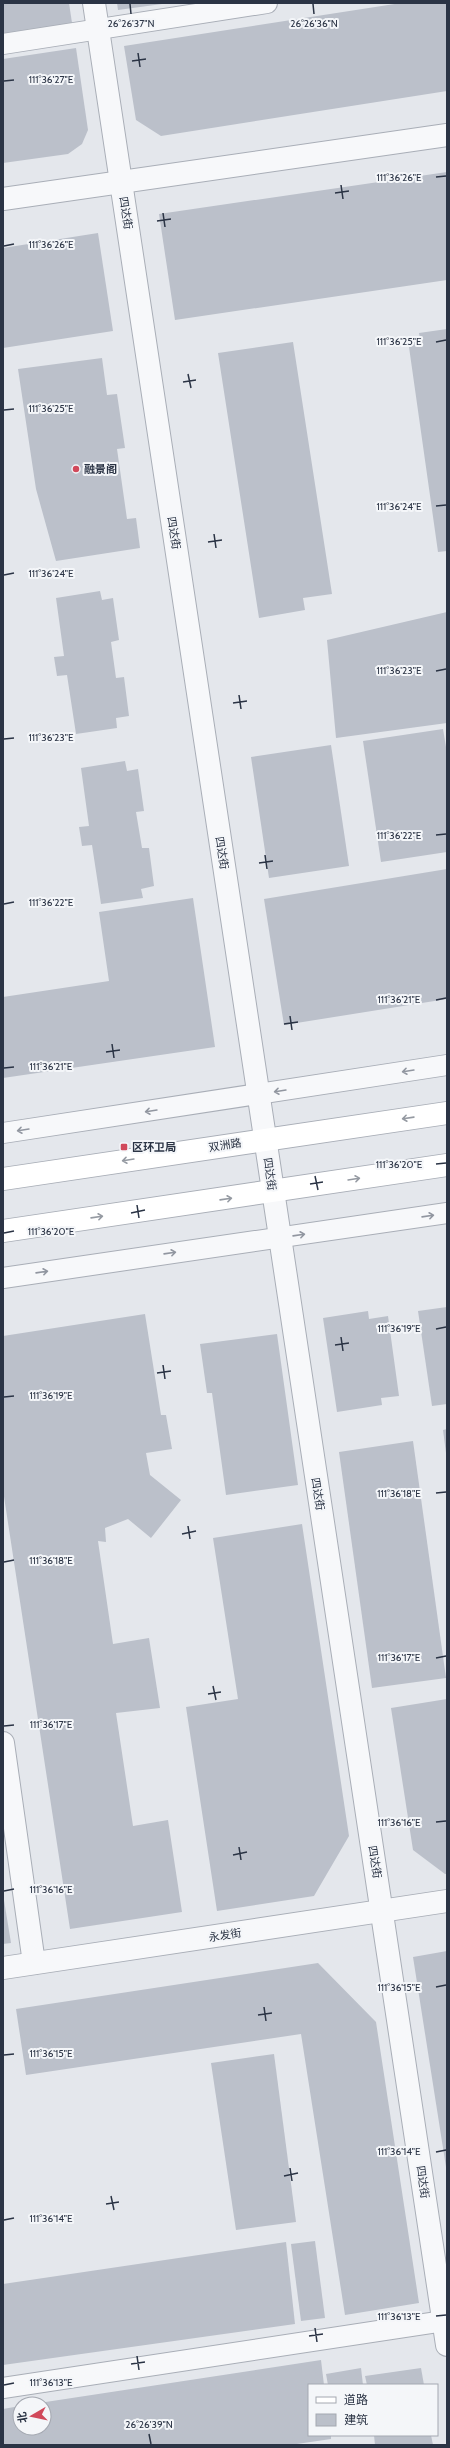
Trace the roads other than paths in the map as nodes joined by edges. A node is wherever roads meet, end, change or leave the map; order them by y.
1 (94, 3) edge
2 (266, 3) edge
3 (98, 30) junction
4 (3, 44) edge
5 (447, 135) edge
6 (121, 182) junction
7 (3, 199) edge
8 (447, 1065) edge
9 (258, 1094) junction
10 (447, 1113) edge
11 (3, 1133) edge
12 (265, 1139) junction
13 (447, 1165) edge
14 (3, 1179) edge
15 (273, 1192) junction
16 (447, 1213) edge
17 (3, 1231) edge
18 (278, 1238) junction
19 (3, 1278) edge
20 (3, 1744) edge
21 (447, 1901) edge
22 (383, 1911) junction
23 (34, 1963) junction
24 (3, 1968) edge
25 (444, 2322) junction
26 (447, 2345) edge
27 (3, 2388) edge

1 - 3 street, 四达街
2 - 3 lane
3 - 4 lane
3 - 6 street, 四达街
5 - 6 street
6 - 7 street
6 - 9 street, 四达街
8 -> 9 lane
9 -> 11 lane
9 - 12 street, 四达街
10 -> 12 main road, 双洲路
12 -> 14 main road, 双洲路
12 - 15 street, 四达街
15 -> 13 main road
17 -> 15 main road
15 - 18 street, 四达街
18 -> 16 lane
19 -> 18 lane
18 - 22 street, 四达街
20 - 23 street
21 - 22 street, 永发街
22 - 23 street, 永发街
22 - 25 street, 四达街
23 - 24 street, 永发街
25 - 26 street, 四达街
25 - 27 lane

